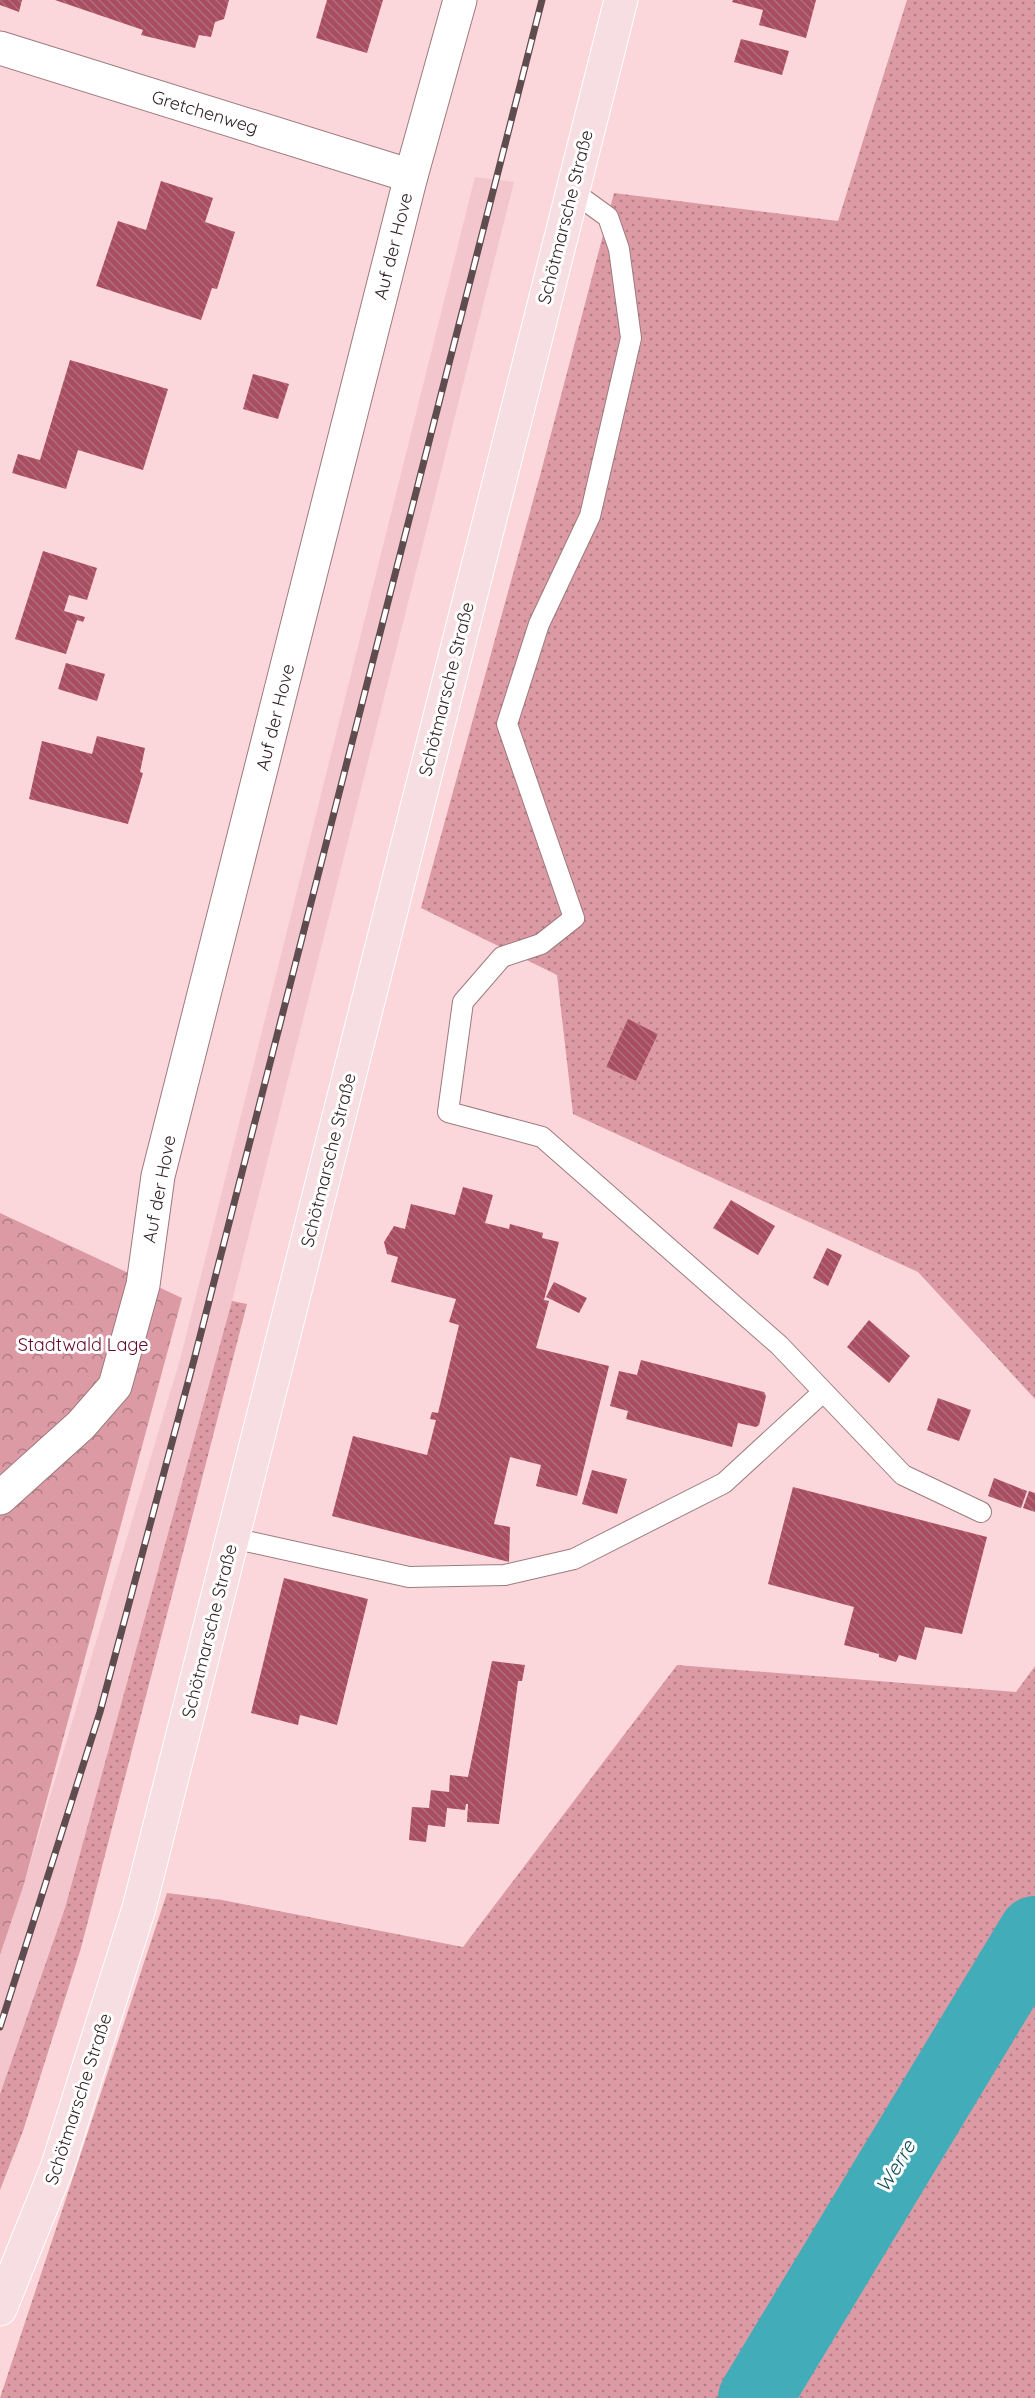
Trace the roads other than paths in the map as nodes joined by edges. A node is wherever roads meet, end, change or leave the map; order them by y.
1 (460, 0) edge
2 (621, 0) edge
3 (0, 48) edge
4 (411, 176) junction
5 (572, 191) junction
6 (823, 1392) junction
7 (0, 1498) edge
8 (981, 1512) dead end
9 (232, 1538) junction
10 (0, 2309) edge

1 - 4 street, Auf der Hove
2 - 5 main road, Schötmarsche Straße
3 - 4 street, Gretchenweg
4 - 7 street, Auf der Hove
5 - 6 lane
5 - 9 main road, Schötmarsche Straße
6 - 8 lane
6 - 9 lane
9 - 10 main road, Schötmarsche Straße

